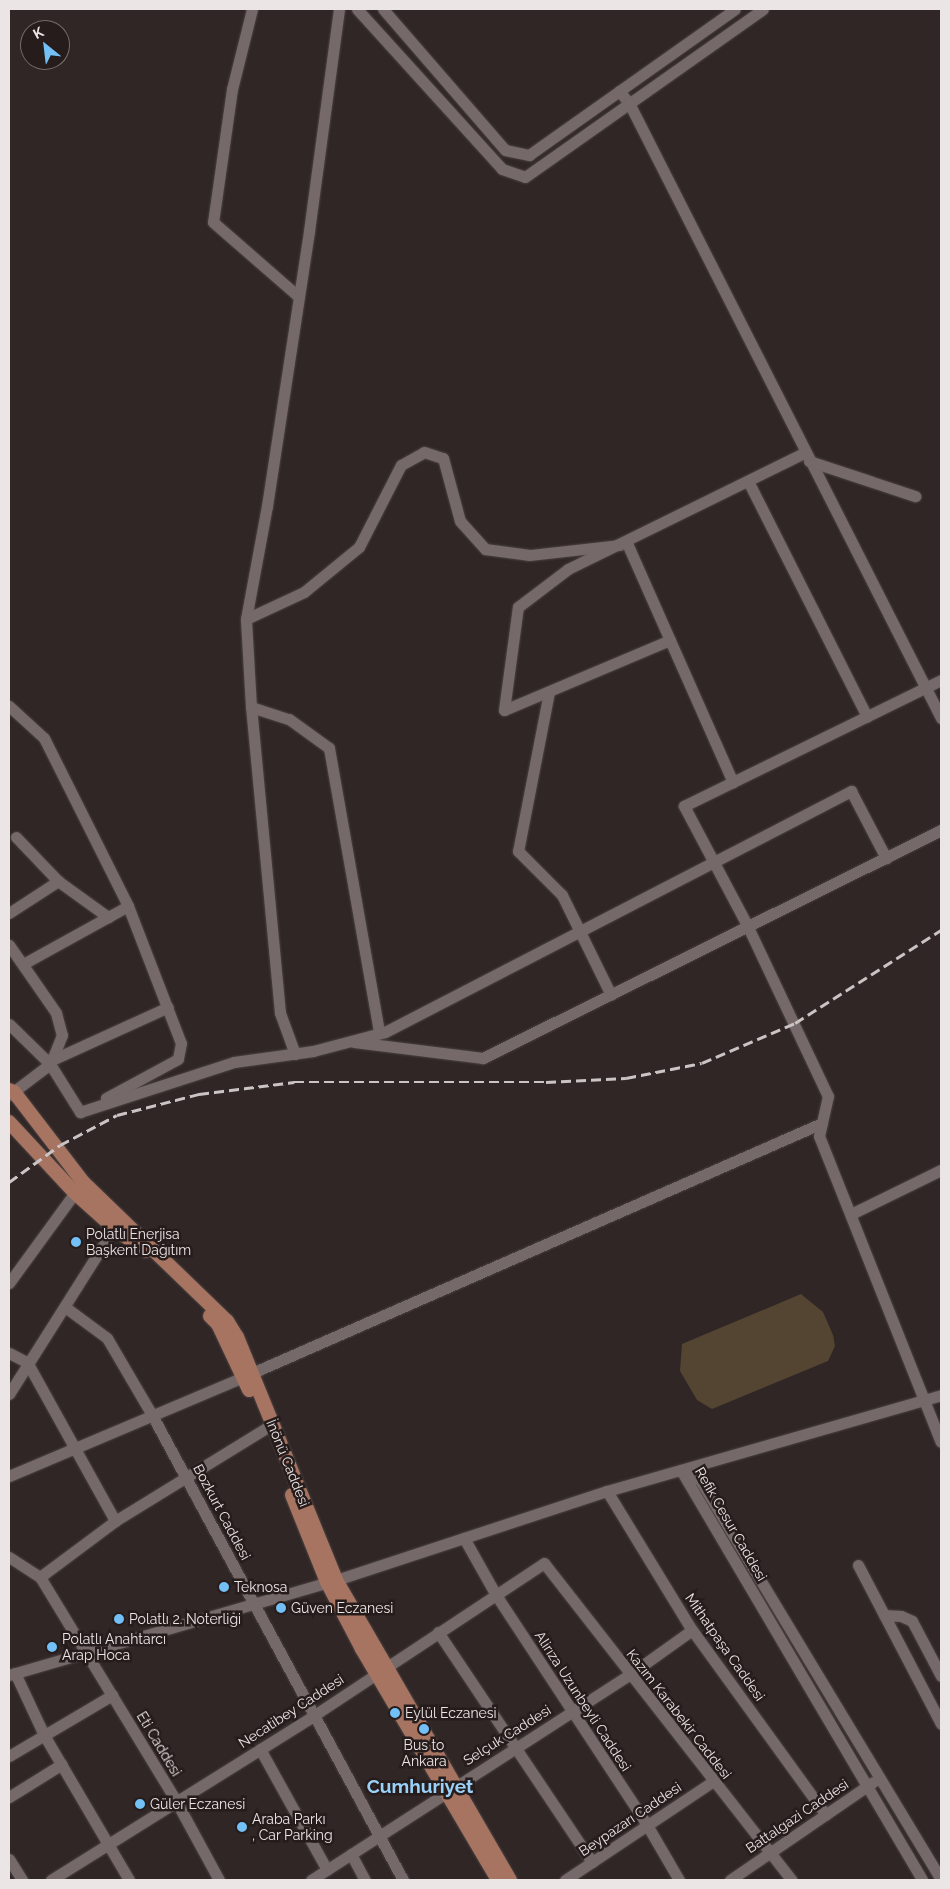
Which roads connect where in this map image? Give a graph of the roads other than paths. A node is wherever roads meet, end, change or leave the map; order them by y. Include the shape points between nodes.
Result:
1 (252, 9) edge
2 (339, 9) edge
3 (357, 9) edge
4 (383, 9) edge
5 (735, 9) edge
6 (763, 9) edge
7 (619, 90) junction
8 (629, 104) junction
9 (299, 297) junction
10 (807, 457) junction
11 (748, 481) junction
12 (915, 496) dead end
13 (622, 543) junction
14 (246, 619) junction
15 (670, 640) junction
16 (941, 680) edge
17 (927, 688) junction
18 (549, 692) junction
19 (9, 706) edge
20 (250, 707) junction
21 (867, 717) junction
22 (941, 718) edge
23 (734, 782) junction
24 (941, 830) edge
25 (16, 837) dead end
26 (886, 858) junction
27 (715, 863) junction
28 (58, 882) junction
29 (128, 906) junction
30 (9, 913) edge
31 (108, 917) junction
32 (748, 927) junction
33 (580, 930) junction
34 (9, 945) edge
35 (23, 964) junction
36 (611, 995) junction
37 (168, 1007) junction
38 (9, 1024) edge
39 (379, 1031) junction
40 (350, 1041) junction
41 (296, 1054) junction
42 (52, 1062) junction
43 (11, 1092) edge
44 (80, 1112) junction
45 (9, 1122) edge
46 (822, 1123) junction
47 (941, 1170) edge
48 (79, 1187) junction
49 (851, 1214) junction
50 (114, 1228) junction
51 (9, 1283) edge
52 (65, 1307) junction
53 (9, 1353) edge
54 (27, 1362) junction
55 (247, 1375) junction
56 (9, 1394) edge
57 (941, 1395) edge
58 (926, 1400) junction
59 (152, 1416) junction
60 (266, 1428) junction
61 (941, 1442) edge
62 (76, 1449) junction
63 (681, 1470) junction
64 (9, 1476) edge
65 (186, 1477) junction
66 (606, 1491) junction
67 (115, 1521) junction
68 (464, 1538) junction
69 (9, 1557) edge
70 (544, 1564) joint
71 (858, 1565) dead end
72 (40, 1577) junction
73 (331, 1581) junction
74 (496, 1595) junction
75 (252, 1603) junction
76 (884, 1616) junction
77 (692, 1630) junction
78 (438, 1632) junction
79 (87, 1651) junction
80 (380, 1671) junction
81 (12, 1674) edge
82 (629, 1675) junction
83 (941, 1676) edge
84 (112, 1695) junction
85 (571, 1712) junction
86 (314, 1716) junction
87 (941, 1724) edge
88 (44, 1735) junction
89 (517, 1747) junction
90 (260, 1749) junction
91 (9, 1755) edge
92 (62, 1764) junction
93 (881, 1778) junction
94 (712, 1782) junction
95 (867, 1786) junction
96 (450, 1789) junction
97 (9, 1797) edge
98 (176, 1801) junction
99 (826, 1815) junction
100 (647, 1825) junction
101 (379, 1837) junction
102 (110, 1845) junction
103 (771, 1852) junction
104 (351, 1854) junction
105 (9, 1859) edge
106 (592, 1862) junction
107 (327, 1870) junction
108 (22, 1880) edge
109 (51, 1880) edge
110 (129, 1880) edge
111 (219, 1880) edge
112 (311, 1880) edge
113 (365, 1880) edge
114 (403, 1880) edge
115 (498, 1880) edge
116 (510, 1880) edge
117 (565, 1880) edge
118 (679, 1880) edge
119 (730, 1880) edge
120 (792, 1880) edge
121 (922, 1880) edge
122 (941, 1880) edge

1 - 9 street via 232,89 213,222
2 - 9 street
3 - 8 street via 502,169 525,177
4 - 7 street via 505,150 529,154
5 - 7 street
6 - 8 street
7 - 8 street
8 - 10 street
9 - 14 street
10 - 11 street
10 - 12 street
10 - 17 street
11 - 13 street
11 - 21 street
13 - 14 street via 530,555 485,549 460,521 443,458 424,452 401,465 359,547 304,592
13 - 15 street
13 - 18 street via 568,568 518,607 504,710
14 - 20 street
15 - 18 street
15 - 23 street
16 - 17 street
17 - 21 street
17 - 22 street
18 - 33 street via 518,851 562,895
19 - 29 street via 44,738
20 - 39 street via 289,719 329,748
20 - 41 street via 280,1013
21 - 23 street
23 - 27 street via 684,806
24 - 26 street
25 - 28 street
26 - 27 street via 851,790
26 - 32 street
27 - 32 street
27 - 33 street
28 - 30 street
28 - 31 street
29 - 31 street
29 - 37 street
31 - 35 street
32 - 36 street
32 - 46 street via 828,1096
33 - 36 street
33 - 39 street via 385,1032
34 - 35 street
35 - 42 street via 56,1013 62,1035
36 - 40 street via 483,1058
37 - 42 street
37 - 44 street via 181,1043 178,1059
38 - 42 street
39 - 40 street
40 - 41 street
41 - 44 street via 234,1062
42 - 43 street
42 - 44 street
43 - 48 main road, İnönü Caddesi
45 - 48 main road, İnönü Caddesi
46 - 49 street via 819,1136
46 - 55 street
47 - 49 street
48 - 50 main road, İnönü Caddesi
48 - 51 street
48 - 55 main road, İnönü Caddesi via 227,1322
49 - 58 street
50 - 52 street
50 - 55 main road, İnönü Caddesi via 155,1258 218,1324
52 - 54 street
52 - 59 street, Bozkurt Caddesi via 107,1338
53 - 54 street
54 - 56 street
54 - 62 street
55 - 59 street
55 - 60 main road, İnönü Caddesi
55 - 73 main road, İnönü Caddesi
57 - 58 street
58 - 61 street
58 - 63 street
59 - 62 street
59 - 65 street, Bozkurt Caddesi
60 - 65 street
60 - 73 main road, İnönü Caddesi
62 - 64 street
62 - 67 street
63 - 66 street
63 - 93 street, Refik Cesur Caddesi via 700,1480
63 - 95 street, Refik Cesur Caddesi
65 - 67 street
65 - 75 street, Bozkurt Caddesi
66 - 68 street
66 - 77 street, Mithatpaşa Caddesi
67 - 72 street
68 - 73 street
68 - 74 street, Alirıza Uzunbeyli Caddesi
69 - 72 street
70 - 74 street, Necatibey Caddesi
70 - 82 street, Kazım Karabekir Caddesi
71 - 76 street
72 - 79 street, Eti Caddesi
73 - 75 street
73 - 80 main road, İnönü Caddesi
74 - 78 street, Necatibey Caddesi
74 - 85 street, Alirıza Uzunbeyli Caddesi
75 - 79 street
75 - 86 street, Bozkurt Caddesi
76 - 83 street via 900,1616 912,1622
76 - 87 street
77 - 82 street, Selçuk Caddesi
77 - 99 street, Mithatpaşa Caddesi
78 - 80 street, Necatibey Caddesi
78 - 89 street
79 - 81 street
79 - 84 street, Eti Caddesi
80 - 86 street, Necatibey Caddesi
80 - 96 main road, İnönü Caddesi
81 - 88 street
82 - 85 street, Selçuk Caddesi
82 - 94 street, Kazım Karabekir Caddesi
84 - 88 street
84 - 98 street, Eti Caddesi
85 - 89 street, Selçuk Caddesi
85 - 100 street, Alirıza Uzunbeyli Caddesi
86 - 90 street, Necatibey Caddesi
86 - 101 street, Bozkurt Caddesi
88 - 91 street
88 - 92 street
89 - 96 street, Selçuk Caddesi
89 - 106 street
90 - 98 street, Necatibey Caddesi
90 - 107 street
92 - 97 street
92 - 102 street
93 - 95 street, Battalgazi Caddesi
93 - 122 street, Refik Cesur Caddesi
94 - 100 street, Beypazarı Caddesi
94 - 103 street, Kazım Karabekir Caddesi
95 - 99 street, Battalgazi Caddesi
95 - 121 street, Refik Cesur Caddesi
96 - 101 street, Selçuk Caddesi
96 - 115 main road, İnönü Caddesi
96 - 116 main road, İnönü Caddesi
98 - 102 street, Necatibey Caddesi
98 - 111 street, Eti Caddesi
99 - 103 street, Battalgazi Caddesi
100 - 106 street, Beypazarı Caddesi
100 - 118 street, Alirıza Uzunbeyli Caddesi
101 - 104 street, Selçuk Caddesi
101 - 114 street, Bozkurt Caddesi
102 - 109 street, Necatibey Caddesi
102 - 110 street
103 - 119 street, Battalgazi Caddesi
103 - 120 street, Kazım Karabekir Caddesi
104 - 107 street, Selçuk Caddesi
104 - 113 street
105 - 108 street
106 - 117 street, Beypazarı Caddesi
107 - 112 street, Selçuk Caddesi

